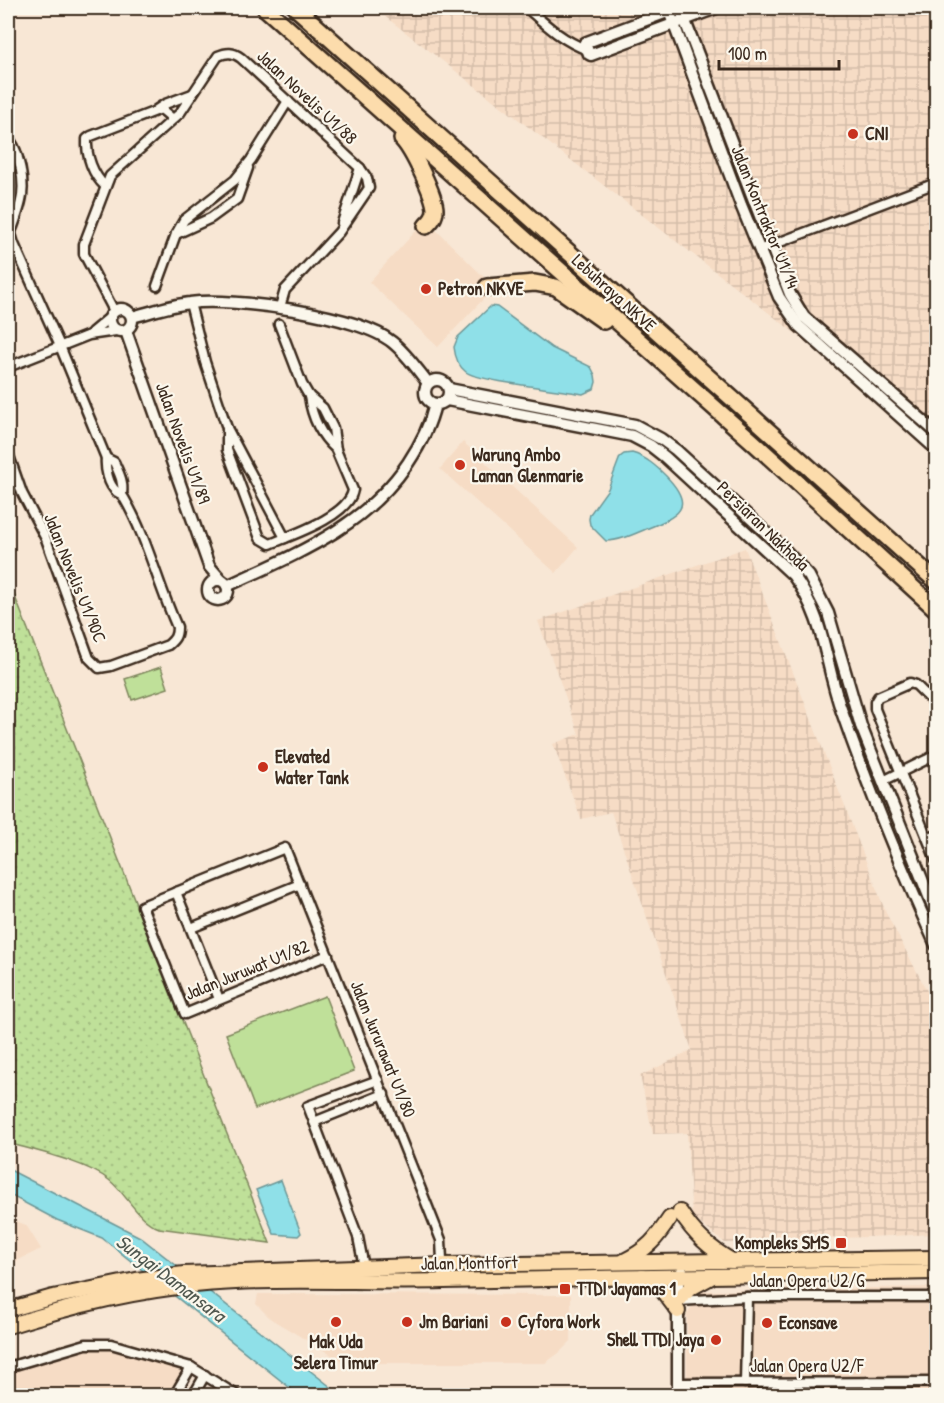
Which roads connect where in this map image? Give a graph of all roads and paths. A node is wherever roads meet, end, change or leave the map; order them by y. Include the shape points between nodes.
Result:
1 (265, 8) edge
2 (296, 8) edge
3 (527, 8) edge
4 (716, 8) edge
5 (676, 9) edge
6 (685, 20) junction
7 (673, 24) junction
8 (588, 50) junction
9 (353, 86) junction
10 (192, 94) junction
11 (288, 101) junction
12 (153, 111) junction
13 (174, 119) junction
14 (8, 138) edge
15 (251, 159) junction
16 (360, 168) junction
17 (936, 183) edge
18 (105, 186) junction
19 (8, 223) edge
20 (426, 226) dead end
21 (339, 232) junction
22 (11, 233) junction
23 (176, 234) junction
24 (771, 246) junction
25 (759, 250) junction
26 (157, 286) dead end
27 (487, 287) dead end
28 (190, 303) junction
29 (280, 307) junction
30 (112, 314) junction
31 (132, 317) junction
32 (279, 324) dead end
33 (121, 331) junction
34 (89, 335) junction
35 (60, 346) junction
36 (8, 367) edge
37 (428, 383) junction
38 (448, 394) junction
39 (435, 404) junction
40 (227, 428) junction
41 (936, 432) edge
42 (753, 442) junction
43 (936, 449) edge
44 (8, 453) edge
45 (246, 465) junction
46 (234, 469) junction
47 (285, 538) junction
48 (210, 566) junction
49 (936, 581) edge
50 (224, 583) junction
51 (210, 584) junction
52 (936, 609) edge
53 (936, 705) edge
54 (936, 755) edge
55 (900, 772) junction
56 (883, 781) junction
57 (932, 837) edge
58 (936, 860) edge
59 (300, 884) junction
60 (176, 892) junction
61 (936, 914) edge
62 (932, 921) edge
63 (191, 928) junction
64 (936, 945) edge
65 (328, 955) junction
66 (219, 999) junction
67 (378, 1080) junction
68 (384, 1094) junction
69 (314, 1122) junction
70 (936, 1258) edge
71 (733, 1261) junction
72 (619, 1263) junction
73 (443, 1265) junction
74 (364, 1267) junction
75 (678, 1272) junction
76 (936, 1272) edge
77 (715, 1275) junction
78 (642, 1277) junction
79 (443, 1281) junction
80 (747, 1297) junction
81 (936, 1297) edge
82 (678, 1306) junction
83 (8, 1310) edge
84 (8, 1326) edge
85 (8, 1367) edge
86 (191, 1367) junction
87 (205, 1375) junction
88 (868, 1382) junction
89 (936, 1382) edge
90 (678, 1383) junction
91 (698, 1383) junction
92 (745, 1383) junction
93 (781, 1383) junction
94 (174, 1395) edge
95 (193, 1395) edge
96 (238, 1395) edge
97 (678, 1395) edge
98 (698, 1395) edge
99 (782, 1395) edge
100 (868, 1395) edge
101 (935, 1395) edge

1 - 9 highway, Lebuhraya NKVE
2 - 49 highway, Lebuhraya NKVE
3 - 8 street via 549,29
4 - 6 street
5 - 6 street, Jalan Kontraktor U1/14
5 - 7 street, Jalan Kontraktor U1/14
5 - 8 street via 587,42
6 - 7 street
6 - 24 street, Jalan Kontraktor U1/14
7 - 8 street via 591,56
7 - 25 street, Jalan Kontraktor U1/14
9 - 20 highway via 412,151 435,208 434,218
9 - 42 highway, Lebuhraya NKVE
10 - 11 street, Jalan Novelis U1/88 via 218,56 235,53
10 - 12 street
10 - 13 street, Jalan Novelis U1/88
11 - 15 street
11 - 16 street, Jalan Novelis U1/88
12 - 13 street via 161,109
12 - 18 street via 87,139 96,177
13 - 18 street, Jalan Novelis U1/88 via 110,176
14 - 22 street via 24,177
15 - 23 street via 236,180 184,220
15 - 23 street via 237,199 211,218
16 - 21 street, Jalan Novelis U1/88
16 - 21 street, Jalan Novelis U1/88 via 369,188
17 - 24 street
18 - 30 street, Jalan Novelis U1/88 via 84,254
19 - 22 street
21 - 29 street, Jalan Novelis U1/88 via 285,291
22 - 35 street
23 - 26 street
24 - 25 street
24 - 41 street, Jalan Kontraktor U1/14 via 790,294 804,316
25 - 43 street, Jalan Kontraktor U1/14 via 779,297 799,326
27 - 42 highway via 535,283 556,287
28 - 29 street
28 - 31 street
28 - 40 street
29 - 37 street via 342,321 390,340
30 - 31 street via 125,309
30 - 33 street via 110,322
30 - 34 street
31 - 33 street via 132,322
32 - 47 street via 309,396 311,412 325,439 336,450 353,490 349,501 323,520
33 - 34 street
33 - 48 street, Jalan Novelis U1/89
34 - 35 street
35 - 36 street
35 - 44 street, Jalan Novelis U1/90C via 106,458 105,468 136,522 177,627 175,639 111,666 99,668 93,664 46,539 22,493
37 - 38 street via 445,383
37 - 39 street via 426,398
38 - 39 street via 441,404
38 - 56 street, Persiaran Nakhoda via 636,425 684,458 809,576 828,613 861,726
38 - 62 street, Persiaran Nakhoda via 632,436 665,457 794,575 818,619 841,709
39 - 50 street via 420,446 374,504 305,550
40 - 45 street
40 - 46 street via 227,450
42 - 52 highway, Lebuhraya NKVE
45 - 46 street
45 - 47 street
46 - 47 street via 260,538 270,544
48 - 50 street, Jalan Novelis U1/89
48 - 51 street, Jalan Novelis U1/89
50 - 51 street via 215,580
50 - 51 street via 227,595 222,599 208,593
53 - 55 street via 913,683 875,702 874,709
54 - 55 street
55 - 56 street
55 - 57 street
56 - 61 street, Persiaran Nakhoda
57 - 58 street
59 - 60 street, Jalan Jururawat U1/80 via 285,848
59 - 63 street
59 - 65 street, Jalan Jururawat U1/80
60 - 63 street
60 - 66 street, Jalan Juruwat U1/82 via 142,906 185,1014
62 - 64 street, Persiaran Nakhoda
63 - 66 street
65 - 66 street, Jalan Juruwat U1/82
65 - 67 street, Jalan Jururawat U1/80
67 - 68 street, Jalan Jururawat U1/80
67 - 69 street via 308,1106
68 - 69 street
68 - 73 street, Jalan Jururawat U1/80 via 441,1240
69 - 74 street via 358,1237
70 - 71 main road, Jalan Montfort
71 - 72 main road via 704,1242 675,1215 655,1241
71 - 75 main road, Jalan Montfort
72 - 73 main road, Jalan Montfort
72 - 75 main road, Jalan Montfort
73 - 74 main road, Jalan Montfort
73 - 79 street, Jalan Jururawat U1/80
74 - 83 main road, Jalan Montfort via 184,1274 53,1297
75 - 77 main road, Jalan Montfort
75 - 78 main road, Jalan Montfort
75 - 82 street
76 - 77 main road, Jalan Montfort
77 - 82 main road via 689,1289
78 - 79 main road, Jalan Montfort
78 - 82 main road
79 - 84 main road, Jalan Montfort via 195,1285 121,1297
80 - 81 street, Jalan Opera U2/G
80 - 82 street, Jalan Opera U2/G
80 - 92 street
82 - 90 street
85 - 86 street via 101,1343
86 - 87 street
86 - 94 street
87 - 95 street
87 - 96 street
88 - 89 street, Jalan Opera U2/F
88 - 93 street, Jalan Opera U2/F
88 - 100 street
89 - 101 street
90 - 91 street, Jalan Opera U2/F
90 - 97 street
91 - 92 street, Jalan Opera U2/F
91 - 98 street
92 - 93 street, Jalan Opera U2/F
93 - 99 street

